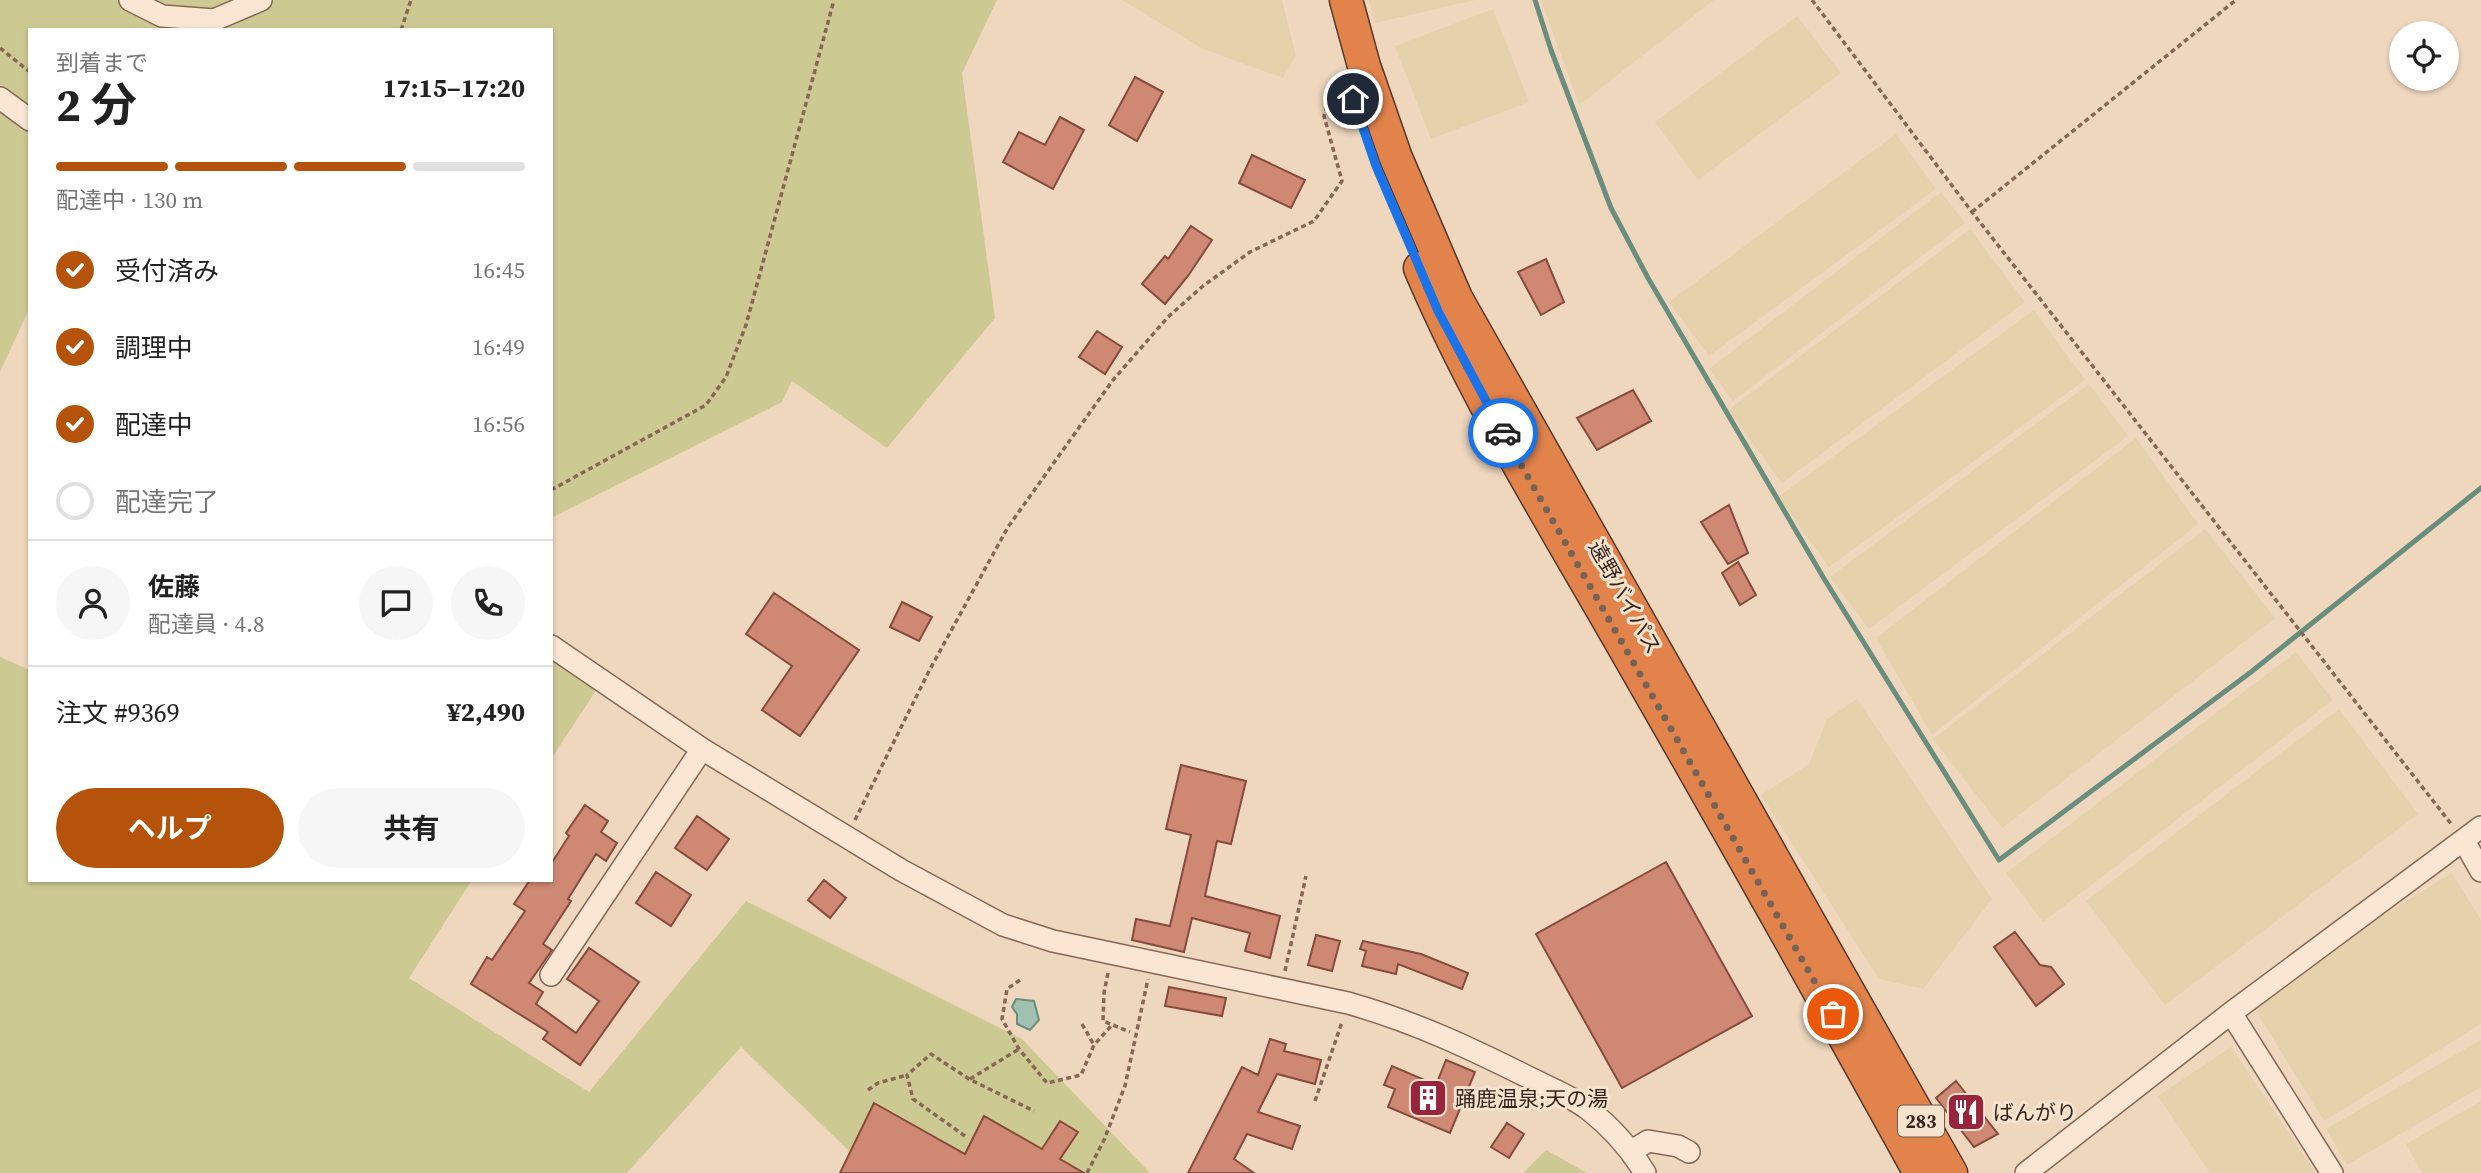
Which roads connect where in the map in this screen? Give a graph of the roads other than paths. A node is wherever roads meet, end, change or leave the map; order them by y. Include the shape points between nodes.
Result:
1 (130, 0) edge
2 (261, 0) edge
3 (1324, 0) edge
4 (1346, 0) edge
5 (0, 98) edge
6 (28, 119) edge
7 (1611, 598) junction
8 (553, 647) edge
9 (702, 749) junction
10 (2481, 827) edge
11 (2464, 841) junction
12 (2481, 871) edge
13 (551, 975) dead end
14 (2231, 1013) junction
15 (1632, 1151) junction
16 (1689, 1152) dead end
17 (1645, 1173) edge
18 (1920, 1173) edge
19 (1951, 1173) edge
20 (2026, 1173) edge
21 (2332, 1173) edge

1 - 2 street via 162,16 214,20
3 - 7 highway, 遠野バイパス / 283 via 1376,166 1438,311 1528,480
4 - 7 highway, 遠野バイパス / 283 via 1396,158 1456,298
5 - 6 street
7 - 18 highway, 遠野バイパス / 283
7 - 19 highway, 遠野バイパス / 283
8 - 9 street
9 - 13 street
9 - 15 street via 1003,925 1053,941 1394,1016 1559,1091 1587,1108
10 - 11 street
11 - 12 street
11 - 14 street
14 - 20 street
14 - 21 street
15 - 16 street via 1648,1141
15 - 17 street

